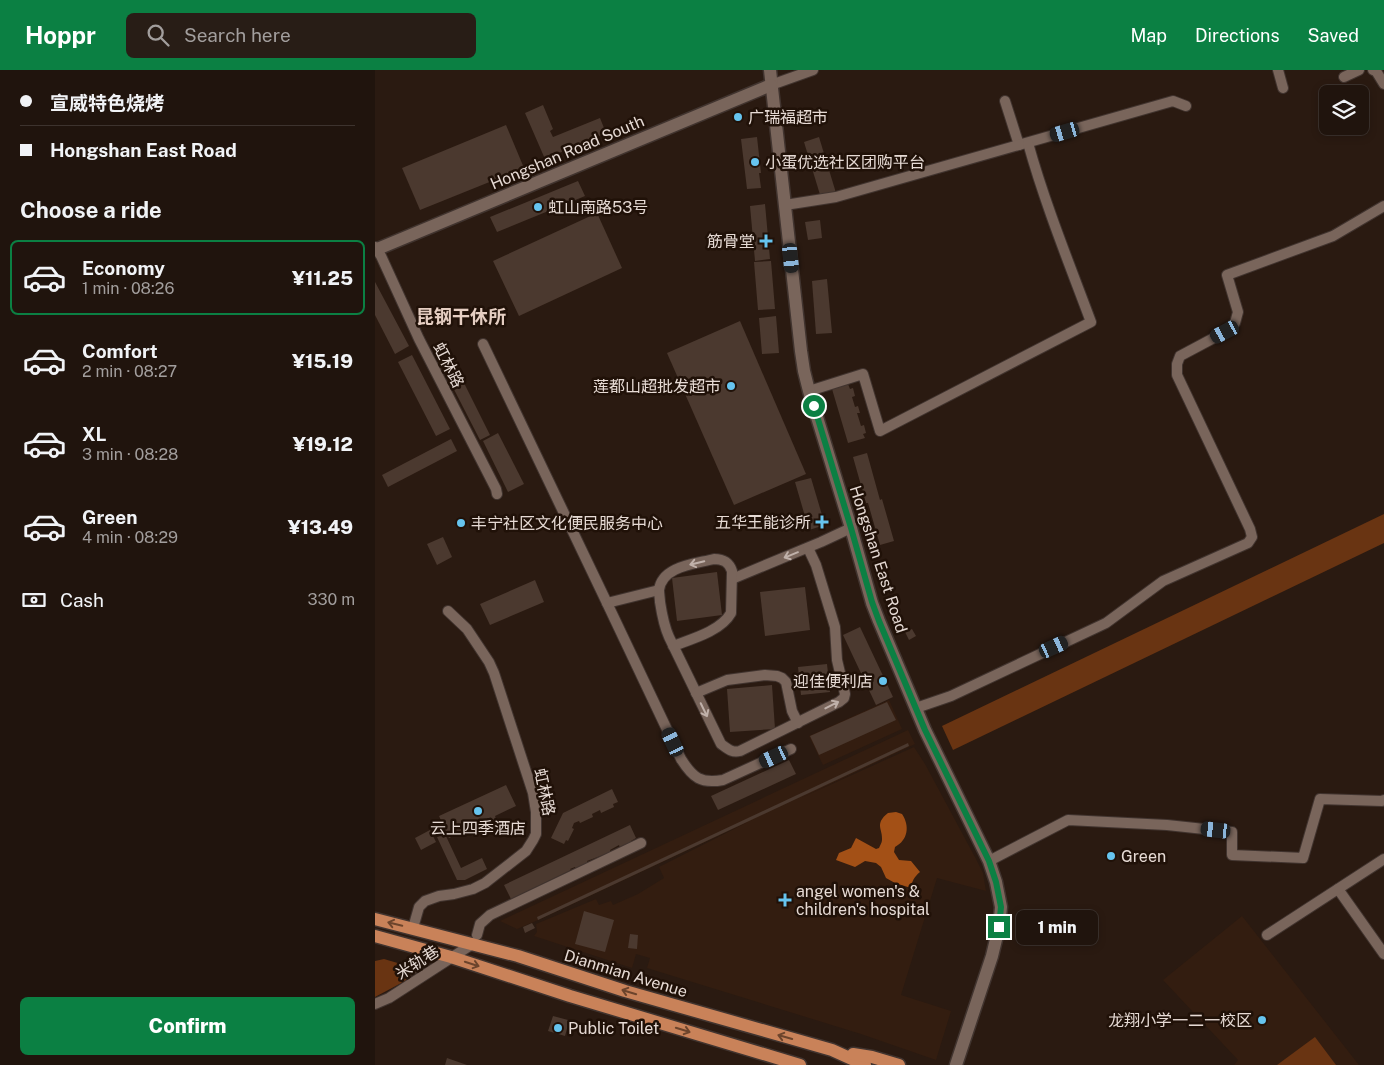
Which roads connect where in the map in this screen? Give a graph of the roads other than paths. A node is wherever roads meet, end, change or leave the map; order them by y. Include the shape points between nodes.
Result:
1 (769, 70) edge
2 (813, 70) edge
3 (1278, 70) edge
4 (1359, 70) edge
5 (1375, 70) edge
6 (1344, 77) dead end
7 (1384, 84) edge
8 (771, 85) junction
9 (1283, 88) dead end
10 (1005, 101) dead end
11 (1186, 106) dead end
12 (1024, 144) junction
13 (785, 205) junction
14 (1384, 206) edge
15 (376, 249) edge
16 (483, 344) dead end
17 (809, 391) junction
18 (497, 494) dead end
19 (851, 528) junction
20 (807, 548) junction
21 (732, 579) junction
22 (659, 590) junction
23 (607, 602) junction
24 (448, 611) dead end
25 (673, 646) junction
26 (696, 693) junction
27 (916, 708) junction
28 (798, 723) junction
29 (791, 749) dead end
30 (1384, 800) edge
31 (641, 843) dead end
32 (1384, 859) edge
33 (989, 861) junction
34 (1338, 889) junction
35 (375, 919) edge
36 (417, 929) junction
37 (375, 936) edge
38 (1267, 936) dead end
39 (475, 939) junction
40 (1384, 954) edge
41 (451, 957) junction
42 (543, 964) junction
43 (536, 985) junction
44 (375, 1004) edge
45 (832, 1050) junction
46 (801, 1065) edge
47 (865, 1065) edge
48 (899, 1065) edge
49 (956, 1065) edge

1 - 8 street, Hongshan East Road
2 - 8 street
3 - 9 street
4 - 6 street
5 - 7 street
8 - 13 street, Hongshan East Road
8 - 15 street, Hongshan Road South
10 - 12 street
11 - 12 street via 1173,101
12 - 13 street via 836,197
12 - 17 street via 1091,322 880,431 863,374
13 - 17 street, Hongshan East Road via 801,351
14 - 27 street via 1333,236 1227,275 1238,312 1235,323 1225,332 1180,356 1177,375 1250,529 1248,543 1163,580 1106,623 951,696
15 - 18 street, 虹林路
16 - 23 street
17 - 19 street, Hongshan East Road
19 - 20 street
19 - 27 street, Hongshan East Road via 872,602
20 -> 21 street
28 -> 20 street via 839,702 845,694 837,660 835,627 816,565
21 -> 22 street via 733,571 726,561 714,559 674,570 664,577
21 - 25 street via 728,618 716,628
22 - 23 street
22 - 25 street via 662,615
23 - 29 street via 689,772 711,782 723,780
24 - 36 street, 虹林路 via 467,629 494,672 533,793 536,834 526,851 485,883 462,893 425,901 419,907
25 - 26 street
26 - 28 street via 727,680 777,676 786,682
26 -> 28 street via 721,744 730,751 740,751
27 - 33 street, Hongshan East Road
30 - 33 street via 1320,799 1303,858 1232,855 1232,832 1167,824 1068,820
31 - 39 street via 490,915 480,924
32 - 34 street
33 - 49 street, Hongshan East Road via 1001,907 999,927
34 - 38 street
34 - 40 street
36 -> 35 main road, Dianmian Avenue
36 - 39 main road, Dianmian Avenue
37 - 41 main road
39 - 41 street, 米轨巷
39 - 42 main road, Dianmian Avenue
41 -> 43 main road
41 - 44 street, 米轨巷
42 - 43 main road via 537,965 531,974
45 -> 42 main road, Dianmian Avenue
43 -> 46 main road
45 - 47 main road, Dianmian Avenue
45 - 48 main road

